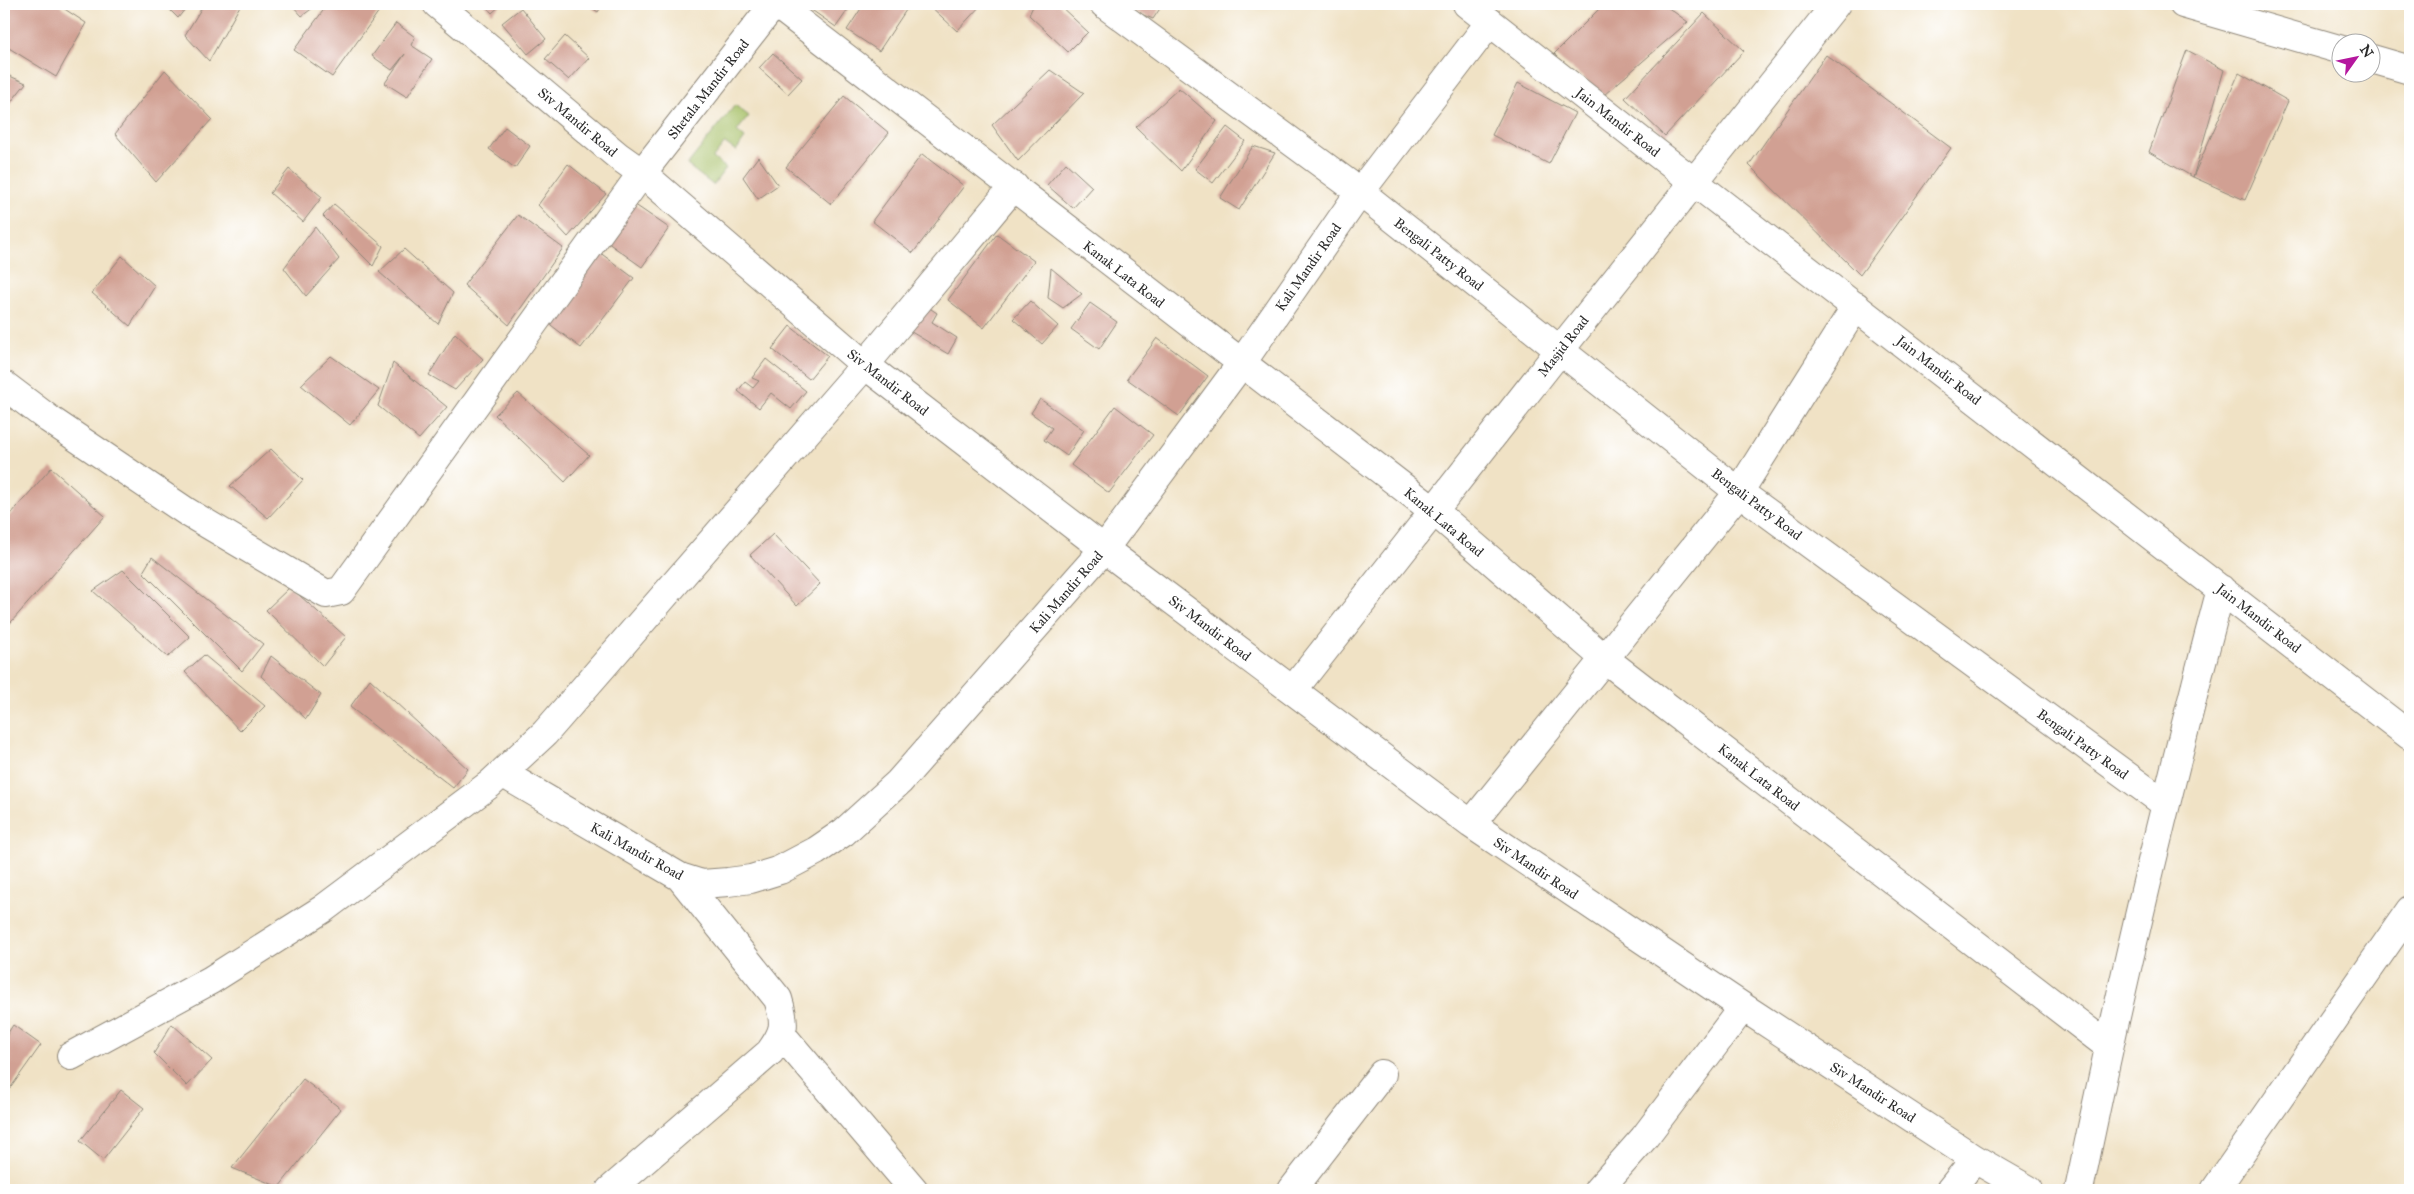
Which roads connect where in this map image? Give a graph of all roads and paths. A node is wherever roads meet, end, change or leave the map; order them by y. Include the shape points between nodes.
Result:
1 (437, 4) edge
2 (775, 4) edge
3 (1104, 4) edge
4 (1467, 4) edge
5 (1836, 4) edge
6 (2183, 4) edge
7 (1490, 22) junction
8 (2332, 47) edge
9 (2382, 62) edge
10 (2410, 70) edge
11 (642, 173) junction
12 (1695, 181) junction
13 (1014, 186) junction
14 (1360, 192) junction
15 (1856, 306) junction
16 (1560, 350) junction
17 (1241, 364) junction
18 (865, 365) junction
19 (4, 384) edge
20 (1739, 492) junction
21 (1434, 511) junction
22 (1104, 549) junction
23 (2221, 589) junction
24 (1605, 659) junction
25 (1293, 690) junction
26 (2410, 736) edge
27 (502, 773) junction
28 (2164, 803) junction
29 (1471, 824) junction
30 (680, 877) junction
31 (2410, 910) edge
32 (1743, 1006) junction
33 (782, 1035) junction
34 (2108, 1046) junction
35 (71, 1056) dead end
36 (1382, 1074) dead end
37 (1975, 1159) junction
38 (610, 1190) edge
39 (914, 1190) edge
40 (1292, 1190) edge
41 (1598, 1190) edge
42 (1950, 1190) edge
43 (2029, 1190) edge
44 (2079, 1190) edge
45 (2214, 1190) edge

1 - 11 street, Siv Mandir Road
2 - 11 street, Shetala Mandir Road
2 - 13 street, Kanak Lata Road
3 - 14 street, Bengali Patty Road
4 - 7 street, Jain Mandir Road
5 - 12 street, Masjid Road
6 - 8 street
7 - 12 street, Jain Mandir Road
7 - 14 street, Kali Mandir Road
9 - 10 street
11 - 18 street, Siv Mandir Road
11 - 19 street, Shetala Mandir Road via 341,591 326,594 187,512
12 - 15 street, Jain Mandir Road
12 - 16 street, Masjid Road
13 - 17 street, Kanak Lata Road
13 - 18 street
14 - 16 street, Bengali Patty Road
14 - 17 street, Kali Mandir Road
15 - 20 street
15 - 23 street, Jain Mandir Road
16 - 20 street, Bengali Patty Road
16 - 21 street, Masjid Road
17 - 21 street, Kanak Lata Road
17 - 22 street, Kali Mandir Road
18 - 22 street, Siv Mandir Road
18 - 27 street via 545,733
20 - 24 street
20 - 28 street, Bengali Patty Road
21 - 24 street, Kanak Lata Road
21 - 25 street, Masjid Road
22 - 25 street, Siv Mandir Road
22 - 30 street, Kali Mandir Road via 899,782 844,832 780,870 751,879 702,884
23 - 26 street, Jain Mandir Road
23 - 28 street
24 - 29 street
24 - 34 street, Kanak Lata Road
25 - 29 street, Siv Mandir Road
27 - 30 street, Kali Mandir Road
27 - 35 street via 323,908 210,980
28 - 34 street
29 - 32 street, Siv Mandir Road
30 - 33 street via 778,999 784,1019
31 - 45 street
32 - 37 street, Siv Mandir Road
32 - 41 street via 1644,1138
33 - 38 street via 770,1052
33 - 39 street
34 - 44 street
36 - 40 street
37 - 42 street
37 - 43 street, Siv Mandir Road

